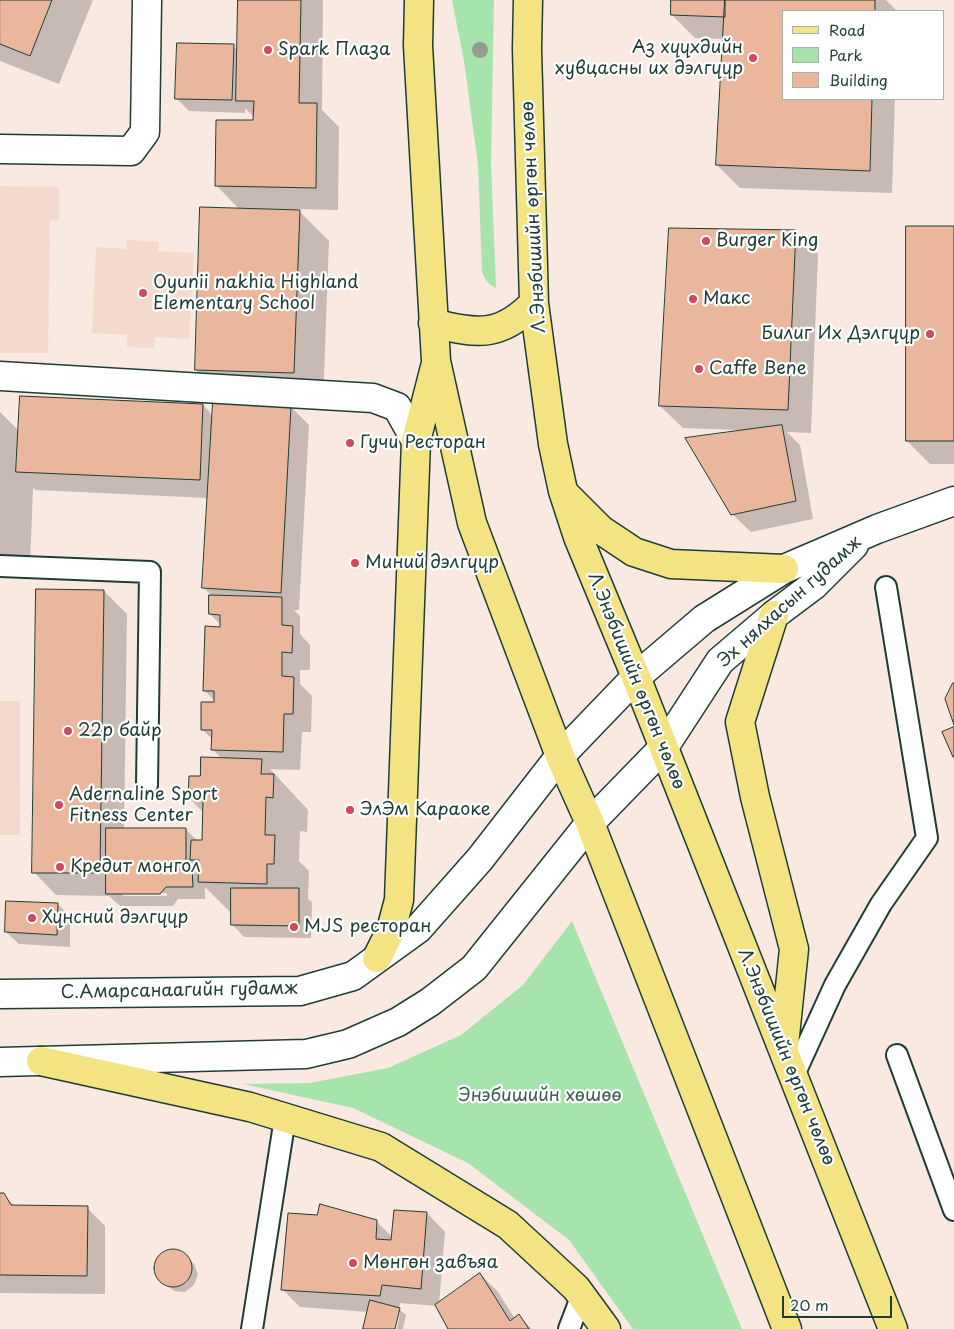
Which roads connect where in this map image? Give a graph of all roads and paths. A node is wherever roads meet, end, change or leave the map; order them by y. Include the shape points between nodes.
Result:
1 (147, 0) edge
2 (419, 0) edge
3 (528, 0) edge
4 (0, 149) edge
5 (534, 303) junction
6 (433, 322) junction
7 (436, 361) junction
8 (0, 376) edge
9 (416, 441) junction
10 (563, 491) junction
11 (954, 501) edge
12 (866, 534) junction
13 (0, 566) edge
14 (784, 569) junction
15 (886, 587) dead end
16 (774, 615) junction
17 (636, 677) junction
18 (664, 747) junction
19 (560, 756) junction
20 (147, 784) dead end
21 (590, 823) junction
22 (377, 958) junction
23 (0, 994) edge
24 (783, 1049) junction
25 (898, 1055) dead end
26 (0, 1062) edge
27 (41, 1062) junction
28 (794, 1076) junction
29 (285, 1118) junction
30 (954, 1210) edge
31 (582, 1295) junction
32 (252, 1329) edge
33 (569, 1329) edge
34 (606, 1329) edge
35 (787, 1329) edge
36 (893, 1329) edge

1 - 4 main road via 145,132 131,151
2 - 6 main road via 418,46
3 - 5 main road, Л.Энэбишийн өргөн чөлөө
5 - 6 main road via 516,320 493,330 476,332
5 - 10 main road, Л.Энэбишийн өргөн чөлөө via 553,444
6 - 7 main road
7 - 9 main road
7 - 19 main road via 472,523
8 - 9 main road via 373,398 397,407
9 - 22 main road via 399,900 391,930
10 - 14 main road via 601,530 634,552 671,564
10 - 17 main road, Л.Энэбишийн өргөн чөлөө via 578,537
11 - 12 main road
12 - 14 main road, Эх нялхасын гудамж
12 - 16 main road, Эх нялхасын гудамж via 814,585
13 - 20 lane via 150,572
14 - 17 main road, Эх нялхасын гудамж via 704,619
15 - 28 lane via 927,838 881,904 835,984
16 - 18 main road, Эх нялхасын гудамж via 720,661
16 - 24 main road via 740,722 755,797 794,949
17 - 18 main road, Л.Энэбишийн өргөн чөлөө
17 - 19 main road, Эх нялхасын гудамж
18 - 21 main road, Эх нялхасын гудамж
18 - 24 main road, Л.Энэбишийн өргөн чөлөө
19 - 21 main road
19 - 22 main road, С.Амарсанаагийн гудамж via 480,859 418,928
21 - 27 main road, Эх нялхасын гудамж via 474,968 398,1022 348,1044 306,1054
21 - 35 main road
22 - 23 main road, С.Амарсанаагийн гудамж via 353,976 300,991
24 - 28 main road, Л.Энэбишийн өргөн чөлөө
25 - 30 lane
26 - 27 main road
27 - 29 main road via 250,1107
28 - 36 main road, Л.Энэбишийн өргөн чөлөө
29 - 31 main road via 381,1147 508,1224
29 - 32 lane
31 - 33 lane
31 - 34 main road

